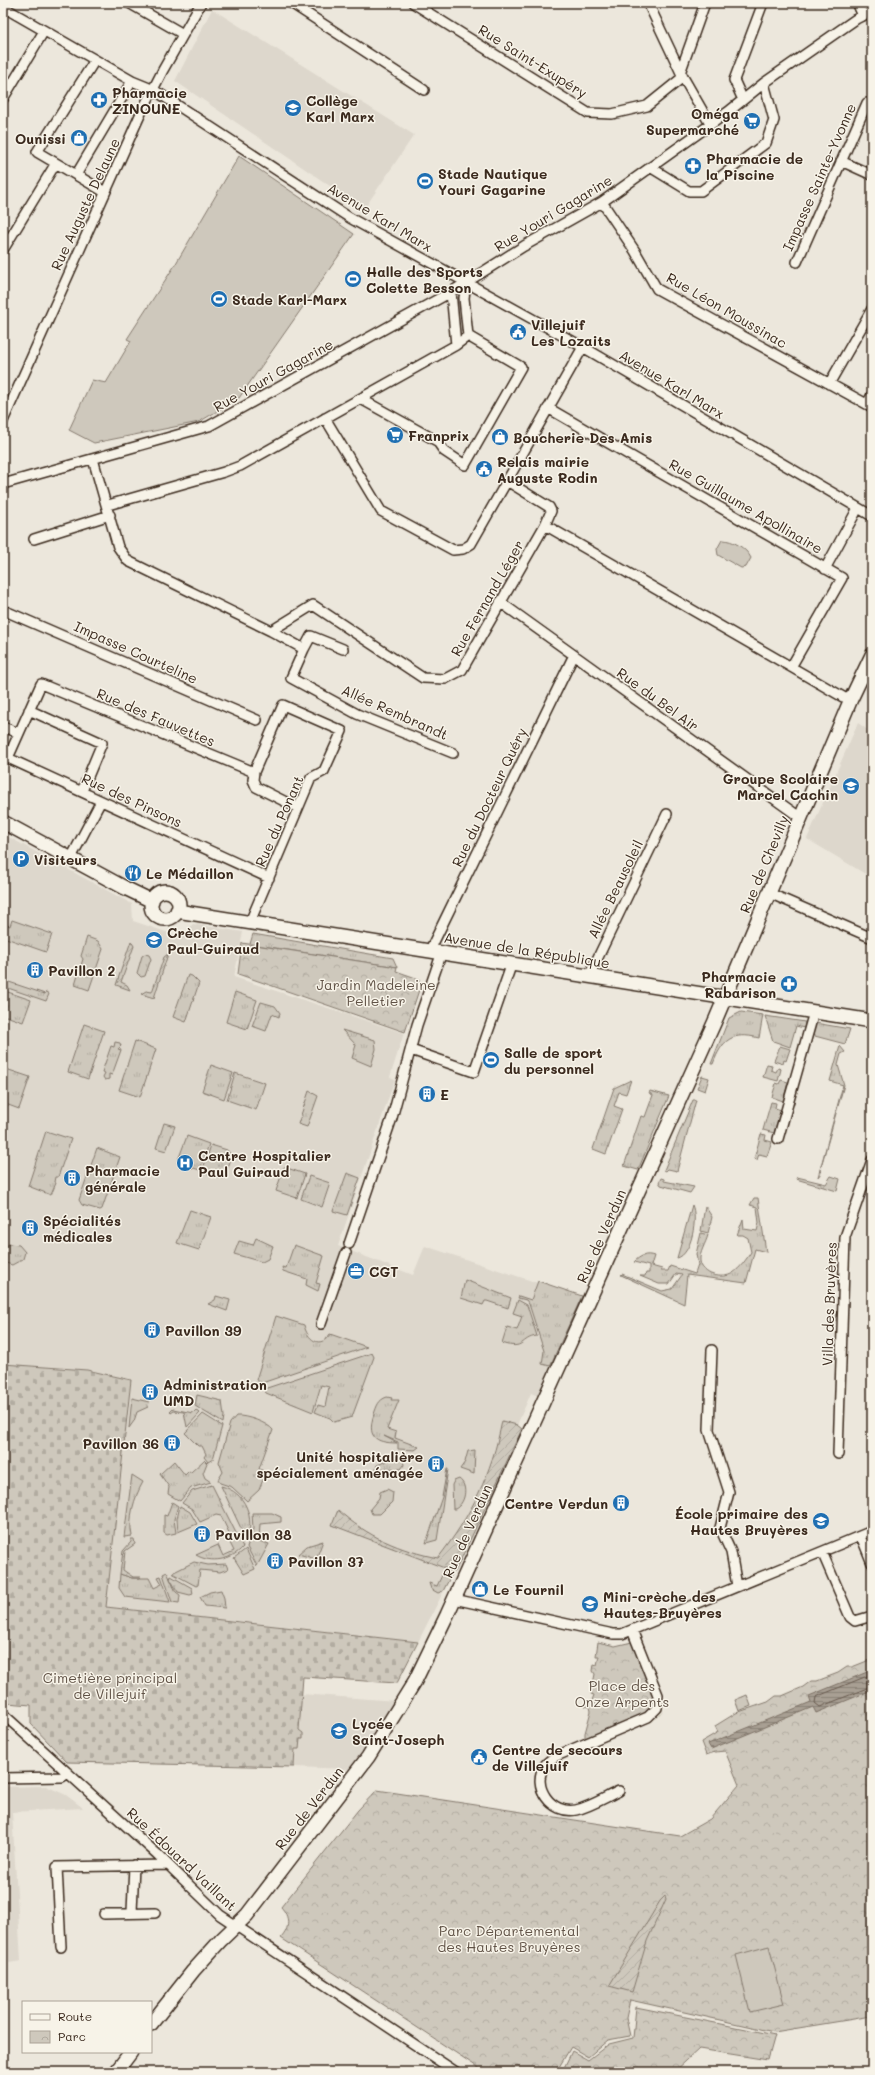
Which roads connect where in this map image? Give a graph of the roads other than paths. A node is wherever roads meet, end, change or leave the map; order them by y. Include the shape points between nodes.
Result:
1 (129, 3) edge
2 (201, 3) edge
3 (291, 3) edge
4 (413, 3) edge
5 (648, 3) edge
6 (705, 3) edge
7 (763, 3) edge
8 (860, 3) edge
9 (3, 7) edge
10 (872, 11) edge
11 (863, 16) junction
12 (44, 31) junction
13 (183, 34) junction
14 (95, 60) junction
15 (682, 74) junction
16 (132, 81) junction
17 (764, 83) junction
18 (154, 90) junction
19 (424, 90) dead end
20 (3, 99) edge
21 (743, 100) junction
22 (867, 103) dead end
23 (710, 124) junction
24 (841, 161) junction
25 (56, 163) junction
26 (650, 167) junction
27 (76, 175) junction
28 (872, 175) edge
29 (105, 192) junction
30 (602, 202) junction
31 (3, 250) edge
32 (797, 262) dead end
33 (466, 283) junction
34 (451, 292) junction
35 (872, 309) edge
36 (468, 336) junction
37 (456, 345) junction
38 (583, 347) junction
39 (829, 384) junction
40 (872, 394) edge
41 (361, 399) junction
42 (869, 406) edge
43 (548, 408) junction
44 (325, 418) junction
45 (3, 421) edge
46 (93, 459) junction
47 (507, 481) junction
48 (3, 484) edge
49 (108, 506) junction
50 (858, 508) junction
51 (110, 515) junction
52 (872, 516) edge
53 (545, 525) junction
54 (34, 539) dead end
55 (825, 569) junction
56 (500, 602) junction
57 (3, 610) edge
58 (271, 631) junction
59 (304, 649) junction
60 (343, 649) dead end
61 (574, 655) junction
62 (872, 655) edge
63 (791, 666) junction
64 (867, 677) edge
65 (851, 699) junction
66 (29, 710) junction
67 (257, 720) dead end
68 (3, 727) edge
69 (19, 734) junction
70 (453, 753) dead end
71 (254, 772) junction
72 (82, 792) junction
73 (101, 801) junction
74 (298, 808) junction
75 (667, 814) dead end
76 (801, 818) junction
77 (3, 822) edge
78 (71, 858) junction
79 (269, 878) junction
80 (769, 893) junction
81 (152, 901) junction
82 (177, 911) junction
83 (250, 922) junction
84 (872, 938) edge
85 (436, 951) junction
86 (512, 963) junction
87 (589, 976) junction
88 (725, 998) junction
89 (814, 1012) junction
90 (872, 1021) edge
91 (411, 1050) junction
92 (778, 1139) dead end
93 (872, 1160) edge
94 (349, 1244) dead end
95 (346, 1253) dead end
96 (322, 1324) dead end
97 (712, 1350) dead end
98 (838, 1454) dead end
99 (872, 1531) edge
100 (861, 1536) junction
101 (822, 1552) junction
102 (872, 1563) edge
103 (737, 1586) junction
104 (454, 1599) junction
105 (872, 1616) edge
106 (632, 1630) junction
107 (3, 1714) edge
108 (68, 1773) junction
109 (3, 1778) edge
110 (619, 1791) dead end
111 (134, 1865) junction
112 (167, 1865) junction
113 (132, 1912) junction
114 (155, 1913) dead end
115 (104, 1914) dead end
116 (236, 1926) junction
117 (62, 1947) dead end
118 (152, 2023) edge
119 (130, 2053) edge
120 (116, 2072) edge
121 (456, 2072) edge

1 - 13 street
2 - 13 street, Rue Auguste Delaune
3 - 19 street
4 - 15 street, Rue Saint-Exupéry via 588,113 612,114 647,106
5 - 15 street
6 - 15 street
7 - 21 street via 734,80
8 - 11 street
9 - 12 street, Avenue Karl Marx
10 - 11 street, Rue Youri Gagarine
11 - 17 street, Rue Youri Gagarine
12 - 14 street, Avenue Karl Marx
12 - 20 street
13 - 18 street, Rue Auguste Delaune
14 - 16 street, Avenue Karl Marx
14 - 25 street via 36,152
15 - 23 street
16 - 18 street, Avenue Karl Marx
16 - 27 street
17 - 21 street, Rue Youri Gagarine
17 - 26 street via 774,120 766,143 701,191 689,191
18 - 29 street, Rue Auguste Delaune
18 - 33 street, Avenue Karl Marx via 350,218
21 - 23 street, Rue Youri Gagarine
22 - 24 street, Impasse Sainte-Yvonne
23 - 26 street, Rue Youri Gagarine
24 - 28 street
24 - 32 street, Impasse Sainte-Yvonne
25 - 27 street
25 - 31 street
26 - 30 street, Rue Youri Gagarine
27 - 29 street
29 - 45 street, Rue Auguste Delaune
30 - 33 street, Rue Youri Gagarine via 524,246
30 - 39 street, Rue Léon Moussinac via 657,289
33 - 34 street, Rue Youri Gagarine
33 - 36 street via 464,298
33 - 38 street, Avenue Karl Marx
34 - 37 street
34 - 46 street, Rue Youri Gagarine via 209,426
35 - 39 street
36 - 37 street
36 - 41 street via 521,366 465,465 444,451 437,441
37 - 41 street
38 - 43 street
38 - 50 street, Avenue Karl Marx
39 - 42 street, Rue Léon Moussinac
40 - 42 street, Rue Léon Moussinac
41 - 44 street
43 - 47 street
43 - 55 street, Rue Guillaume Apollinaire
44 - 47 street via 381,511 454,550 463,549 471,544
44 - 49 street via 224,472
46 - 48 street, Rue Youri Gagarine
46 - 49 street
47 - 53 street, Rue Fernand Léger via 549,507 551,511
49 - 51 street
50 - 52 street, Avenue Karl Marx
50 - 55 street
51 - 54 street
51 - 58 street via 118,547 128,561
53 - 56 street, Rue Fernand Léger
53 - 63 street
55 - 63 street, Rue Guillaume Apollinaire via 842,578
56 - 58 street, Rue Fernand Léger via 462,670 445,679 422,678 313,605
56 - 61 street, Rue du Bel Air
57 - 67 street, Impasse Courteline
58 - 59 street
59 - 60 street, Allée Rembrandt via 311,636
59 - 70 street, Allée Rembrandt via 291,678 356,714
61 - 76 street, Rue du Bel Air
61 - 85 street, Rue du Docteur Quéry
62 - 64 street, Rue de Chevilly
63 - 65 street via 843,697
64 - 65 street, Rue de Chevilly
65 - 76 street, Rue de Chevilly
66 - 69 street, Rue des Fauvettes
66 - 71 street, Rue des Fauvettes via 41,684
66 - 72 street via 102,742
68 - 69 street
69 - 72 street, Rue des Pinsons via 8,758
71 - 74 street via 253,780 256,787
71 - 74 street, Rue du Ponant via 284,705 342,731 324,772 311,778
72 - 73 street, Rue des Pinsons
73 - 78 street
73 - 79 street, Rue des Pinsons
74 - 79 street, Rue du Ponant
75 - 87 street, Allée Beausoleil
76 - 80 street, Rue de Chevilly
77 - 78 street
78 - 81 street
79 - 83 street, Rue du Ponant
80 - 84 street
80 - 88 street, Rue de Chevilly
81 - 82 street, Avenue de la République via 153,913 160,918 168,918
81 - 82 street via 157,894 170,892 178,902
82 - 83 street, Avenue de la République
83 - 85 street, Avenue de la République
85 - 86 street, Avenue de la République
85 - 91 street, Rue du Docteur Quéry
86 - 87 street, Avenue de la République
86 - 91 street via 474,1072
87 - 88 street, Avenue de la République
88 - 89 street, Avenue de la République
88 - 104 street, Rue de Verdun
89 - 90 street, Avenue de la République
89 - 92 street
91 - 94 street, Rue du Docteur Quéry via 392,1118
93 - 98 street, Villa des Bruyères via 845,1237
95 - 96 street
97 - 103 street via 709,1430 729,1492 720,1528 731,1552
99 - 100 street
100 - 101 street
100 - 102 street
101 - 103 street
101 - 105 street via 850,1617 854,1621
103 - 106 street
104 - 106 street via 613,1634
104 - 116 street, Rue de Verdun via 414,1681 368,1757
106 - 110 street via 658,1695 657,1708 648,1717 554,1757 544,1766 540,1785 544,1796 556,1808 566,1810 576,1810
107 - 108 street, Rue Édouard Vaillant
108 - 109 street via 62,1777
108 - 112 street, Rue Édouard Vaillant
111 - 112 street
111 - 113 street
111 - 117 street via 57,1868
112 - 116 street, Rue Édouard Vaillant via 220,1915
113 - 114 street
113 - 115 street
116 - 118 street, Rue de Verdun via 181,1985
116 - 121 street, Rue Édouard Vaillant
119 - 120 street

